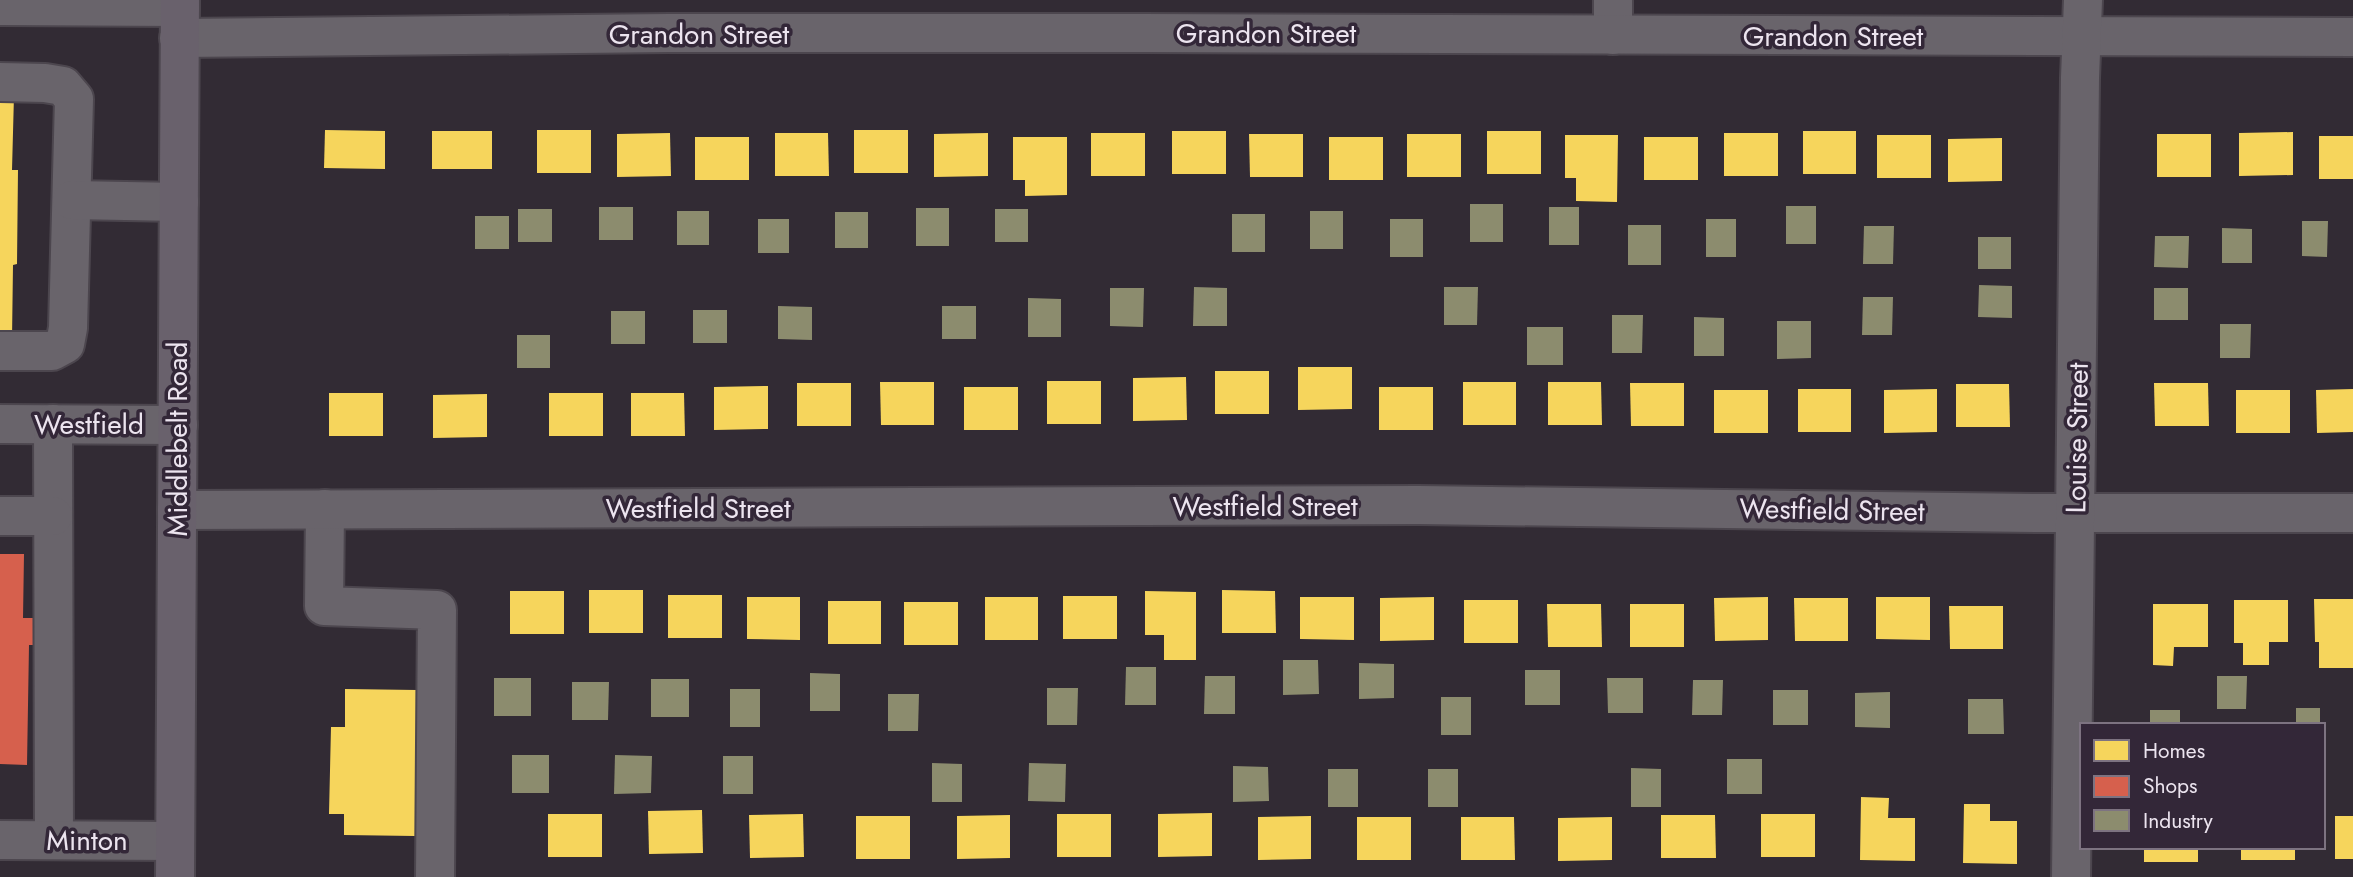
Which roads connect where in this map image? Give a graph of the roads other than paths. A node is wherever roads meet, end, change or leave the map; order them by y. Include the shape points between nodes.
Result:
1 (51, 3) edge
2 (0, 6) edge
3 (179, 15) edge
4 (1142, 16) edge
5 (669, 17) edge
6 (1613, 18) edge
7 (2083, 18) edge
8 (2353, 37) edge
9 (0, 82) edge
10 (72, 200) junction
11 (178, 202) junction
12 (0, 351) edge
13 (0, 424) edge
14 (53, 424) junction
15 (178, 425) junction
16 (325, 509) junction
17 (177, 510) junction
18 (2076, 513) junction
19 (2353, 513) edge
20 (0, 516) edge
21 (53, 516) junction
22 (0, 840) edge
23 (54, 840) junction
24 (175, 859) edge
25 (435, 877) edge
26 (2071, 877) edge

1 - 2 street, Grandon Street
1 - 3 street, Grandon Street
3 - 5 street, Grandon Street
3 - 11 main road, Middlebelt Road
4 - 5 street, Grandon Street
4 - 6 street, Grandon Street
6 - 7 street, Grandon Street
7 - 8 street, Grandon Street
7 - 18 street, Louise Street
9 - 10 street via 63,86 74,99
10 - 11 street
10 - 12 street via 65,344 52,351
11 - 15 main road, Middlebelt Road
13 - 14 street, Westfield
14 - 15 street, Westfield
14 - 21 street
15 - 17 main road, Middlebelt Road
16 - 17 street, Westfield Street
16 - 18 street, Westfield Street via 1419,505
16 - 25 street via 324,606 437,610
17 - 24 main road, Middlebelt Road
18 - 19 street, Westfield Street
18 - 26 street, Louise Street
20 - 21 street
21 - 23 street
22 - 23 street, Minton
23 - 24 street, Minton

